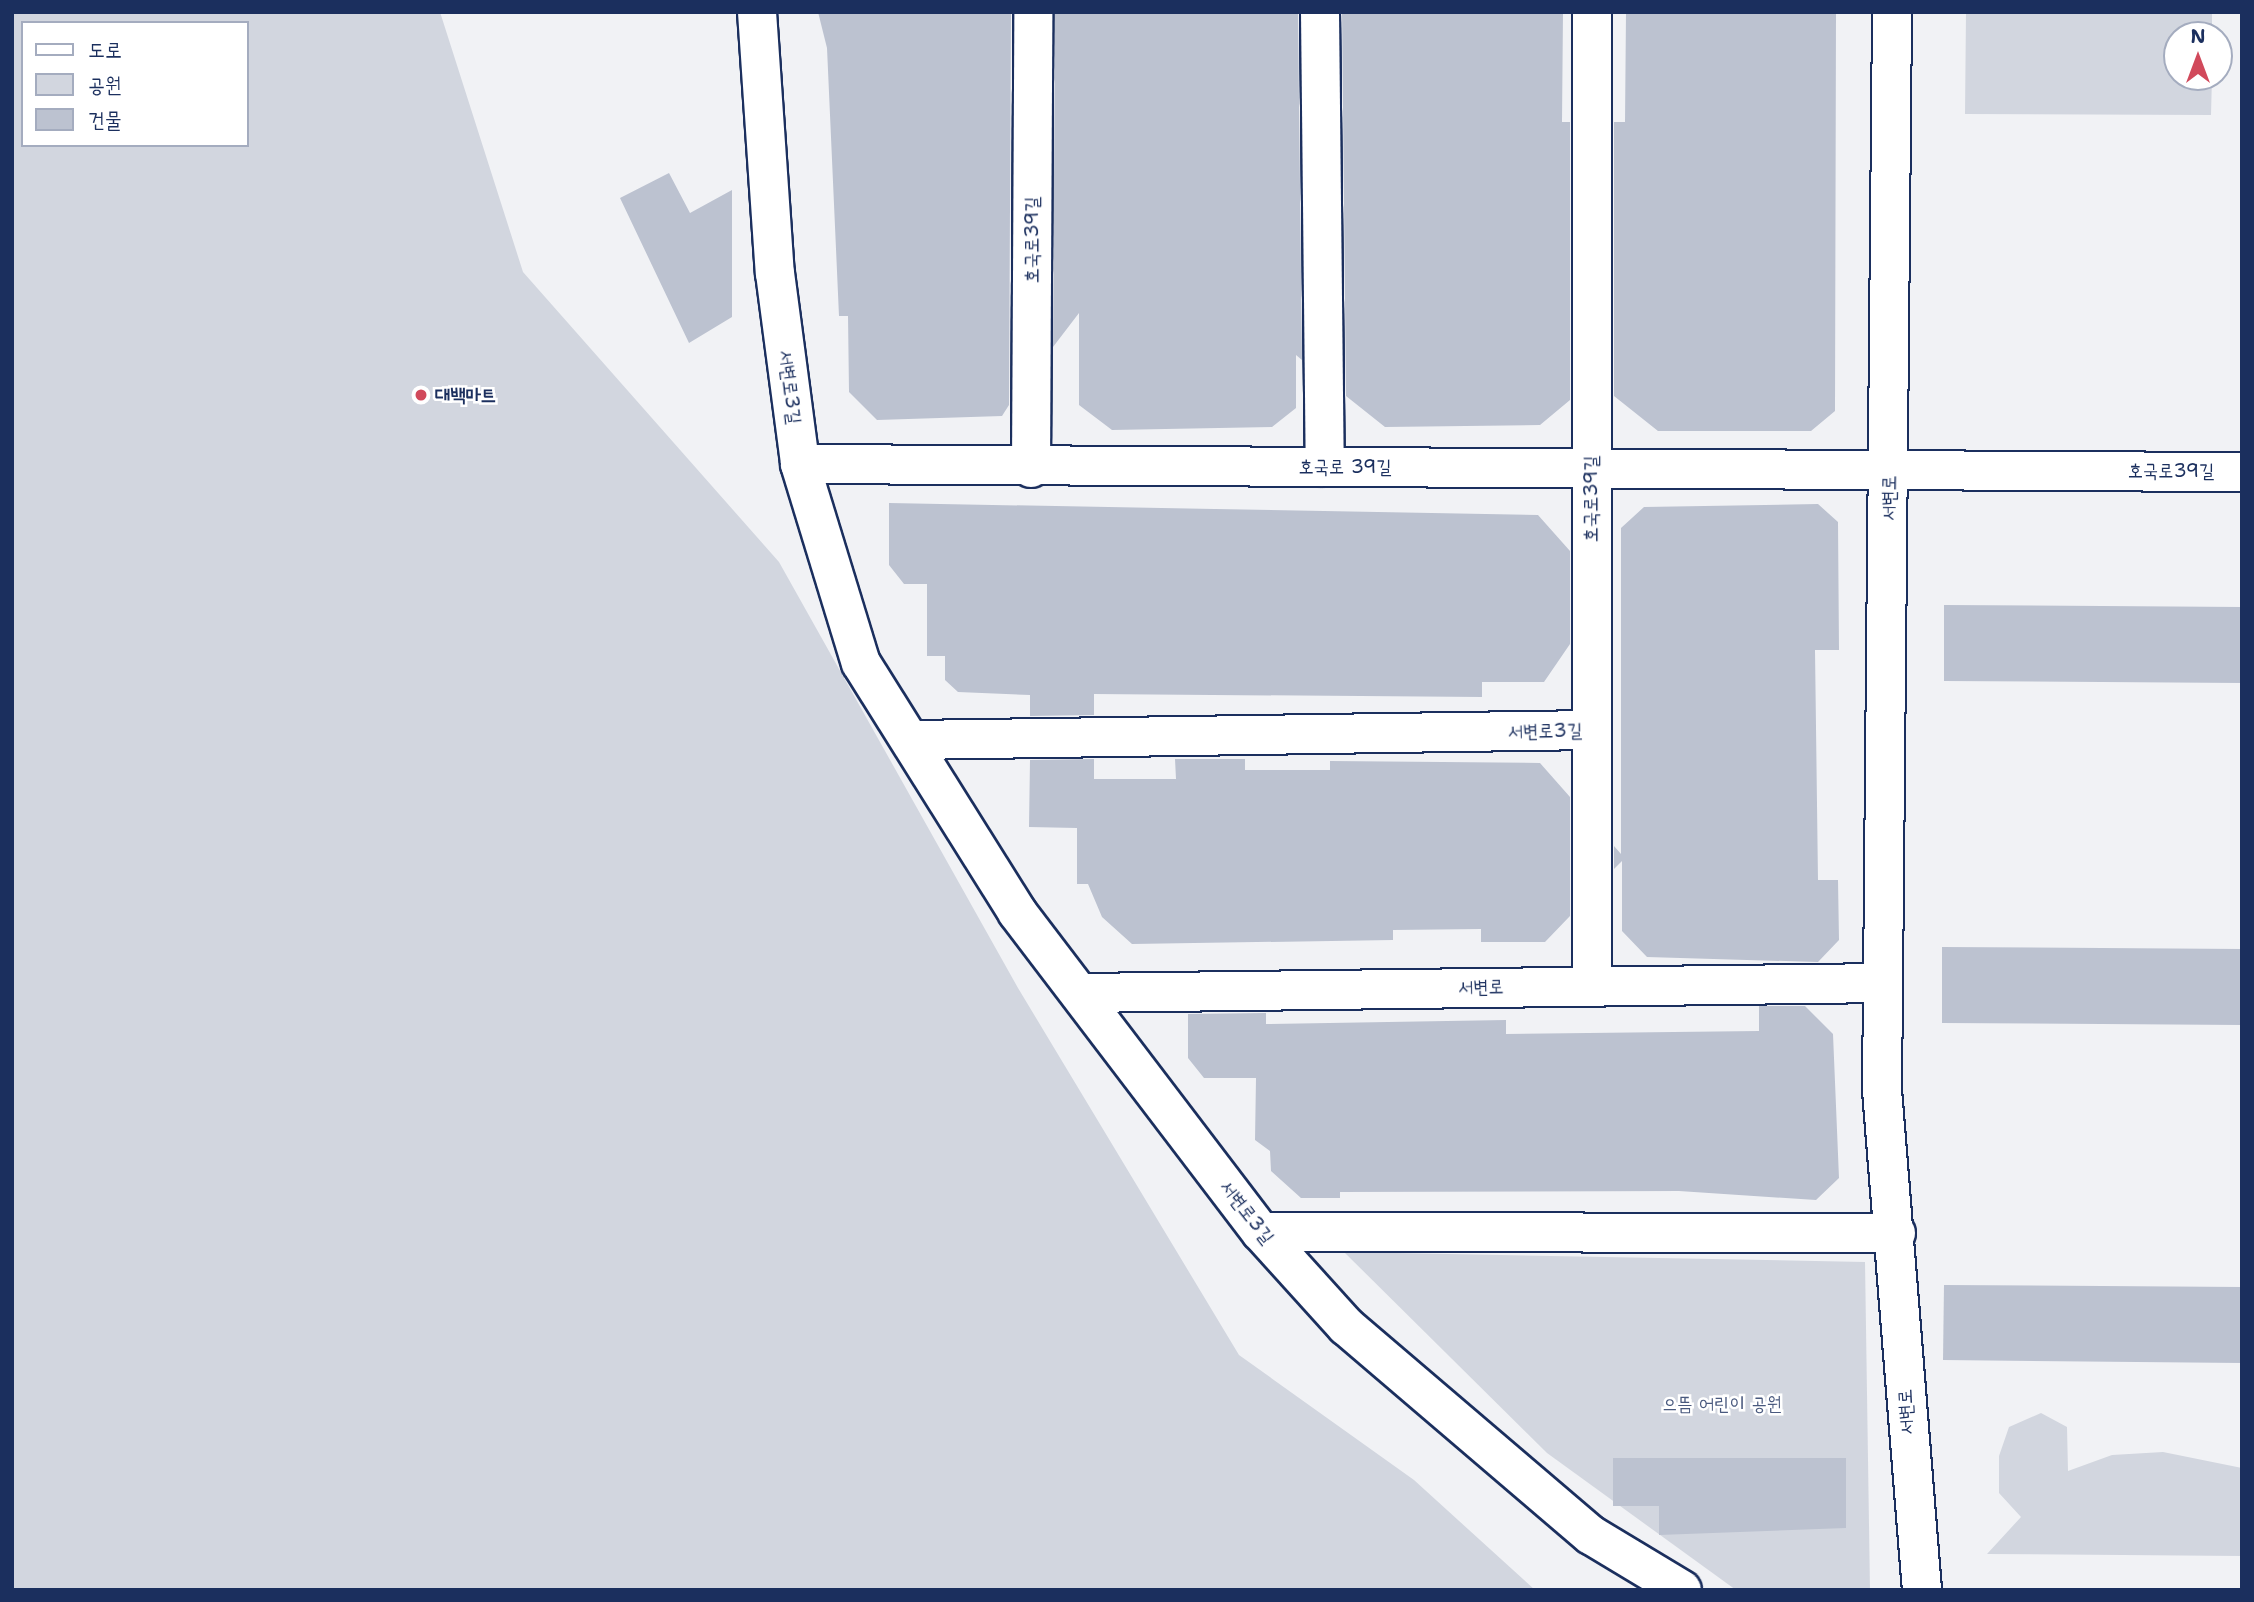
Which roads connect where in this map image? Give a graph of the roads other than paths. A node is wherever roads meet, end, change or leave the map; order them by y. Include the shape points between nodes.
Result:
1 (757, 12) edge
2 (1032, 12) edge
3 (1320, 12) edge
4 (1592, 12) edge
5 (1892, 12) edge
6 (800, 464) junction
7 (1590, 466) junction
8 (1325, 467) junction
9 (1031, 468) junction
10 (1890, 469) junction
11 (2242, 472) edge
12 (1592, 730) junction
13 (911, 740) junction
14 (1882, 983) junction
15 (1591, 986) junction
16 (1080, 993) junction
17 (1261, 1232) junction
18 (1896, 1233) junction
19 (1682, 1590) edge
20 (1922, 1590) edge

1 - 6 street, 서변로3길 via 775,273
2 - 9 street, 호국로39길
3 - 8 street
4 - 7 street, 호국로39길
5 - 10 street, 서변로
6 - 9 street, 호국로 39길
6 - 13 street, 서변로3길 via 861,663
7 - 8 street, 호국로 39길
7 - 10 street, 호국로 39길
7 - 12 street, 호국로39길
8 - 9 street, 호국로 39길
10 - 11 street, 호국로39길
10 - 14 street, 서변로
12 - 13 street, 서변로3길
12 - 15 street, 호국로39길
13 - 16 street, 서변로3길 via 1017,912
14 - 15 street, 서변로
14 - 18 street, 서변로 via 1882,1090
15 - 16 street, 서변로
16 - 17 street, 서변로3길
17 - 18 street
17 - 19 street, 서변로3길 via 1376,1352 1591,1535
18 - 20 street, 서변로

